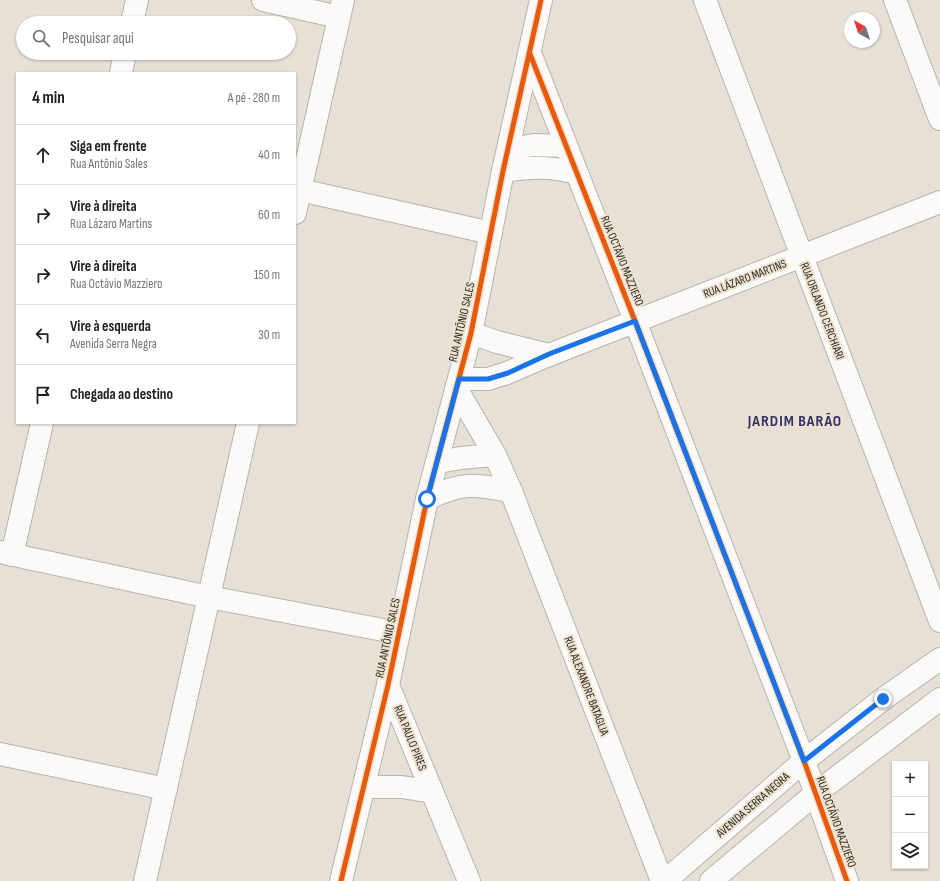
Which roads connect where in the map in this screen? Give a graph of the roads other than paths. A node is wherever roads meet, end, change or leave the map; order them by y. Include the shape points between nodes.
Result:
1 (137, 0) edge
2 (263, 0) edge
3 (541, 0) edge
4 (705, 0) edge
5 (895, 0) edge
6 (341, 9) edge
7 (134, 16) edge
8 (530, 53) junction
9 (124, 60) edge
10 (121, 72) edge
11 (940, 120) edge
12 (565, 146) junction
13 (510, 149) junction
14 (503, 171) junction
15 (576, 173) junction
16 (300, 190) junction
17 (940, 202) edge
18 (296, 208) edge
19 (491, 233) junction
20 (802, 257) junction
21 (635, 321) junction
22 (471, 332) junction
23 (549, 354) junction
24 (458, 384) junction
25 (42, 424) edge
26 (248, 424) edge
27 (495, 456) junction
28 (438, 462) junction
29 (511, 491) junction
30 (427, 499) junction
31 (6, 553) edge
32 (209, 597) junction
33 (940, 621) edge
34 (399, 633) junction
35 (940, 659) edge
36 (388, 685) junction
37 (940, 699) edge
38 (0, 754) edge
39 (804, 761) junction
40 (364, 787) junction
41 (166, 789) junction
42 (432, 792) junction
43 (815, 794) junction
44 (145, 881) edge
45 (341, 881) edge
46 (469, 881) edge
47 (663, 881) edge
48 (710, 881) edge
49 (847, 881) edge

1 - 7 street
2 - 6 street
3 - 8 street, RUA ANTÔNIO SALES
4 - 20 street, RUA ORLANDO CERCHIARI
5 - 11 street
6 - 16 street
8 - 12 street, RUA OCTÁVIO MAZZIERO
8 - 13 street, RUA ANTÔNIO SALES
9 - 10 street
12 - 13 street via 534,145
12 - 15 street, RUA OCTÁVIO MAZZIERO
13 - 14 street, RUA ANTÔNIO SALES
14 - 15 street via 543,167
14 - 19 street, RUA ANTÔNIO SALES
15 - 21 street, RUA OCTÁVIO MAZZIERO
16 - 18 street
16 - 19 street
17 - 20 street, RUA LÁZARO MARTINS
19 - 22 street, RUA ANTÔNIO SALES
20 - 21 street, RUA LÁZARO MARTINS
20 - 33 street, RUA ORLANDO CERCHIARI
21 - 23 street, RUA LÁZARO MARTINS
21 - 39 street, RUA OCTÁVIO MAZZIERO
22 - 23 street via 497,342
22 - 24 street, RUA ANTÔNIO SALES
23 - 24 street, RUA LÁZARO MARTINS via 508,373
24 - 27 street, RUA ALEXANDRE BATAGLIA
24 - 28 street, RUA ANTÔNIO SALES
25 - 31 street
26 - 32 street
27 - 28 street
27 - 29 street, RUA ALEXANDRE BATAGLIA
28 - 30 street, RUA ANTÔNIO SALES
29 - 30 street via 474,485 448,489
29 - 47 street, RUA ALEXANDRE BATAGLIA
30 - 34 street, RUA ANTÔNIO SALES
31 - 32 street
32 - 34 street
32 - 41 street
34 - 36 street, RUA ANTÔNIO SALES
35 - 39 street, AVENIDA SERRA NEGRA via 883,699
36 - 40 street, RUA ANTÔNIO SALES
36 - 42 street, RUA PAULO PIRES
37 - 43 street
38 - 41 street
39 - 43 street, RUA OCTÁVIO MAZZIERO
39 - 47 street, AVENIDA SERRA NEGRA
40 - 42 street, RUA PAULO PIRES
40 - 45 street, RUA ANTÔNIO SALES
41 - 44 street
42 - 46 street, RUA PAULO PIRES
43 - 48 street
43 - 49 street, RUA OCTÁVIO MAZZIERO

